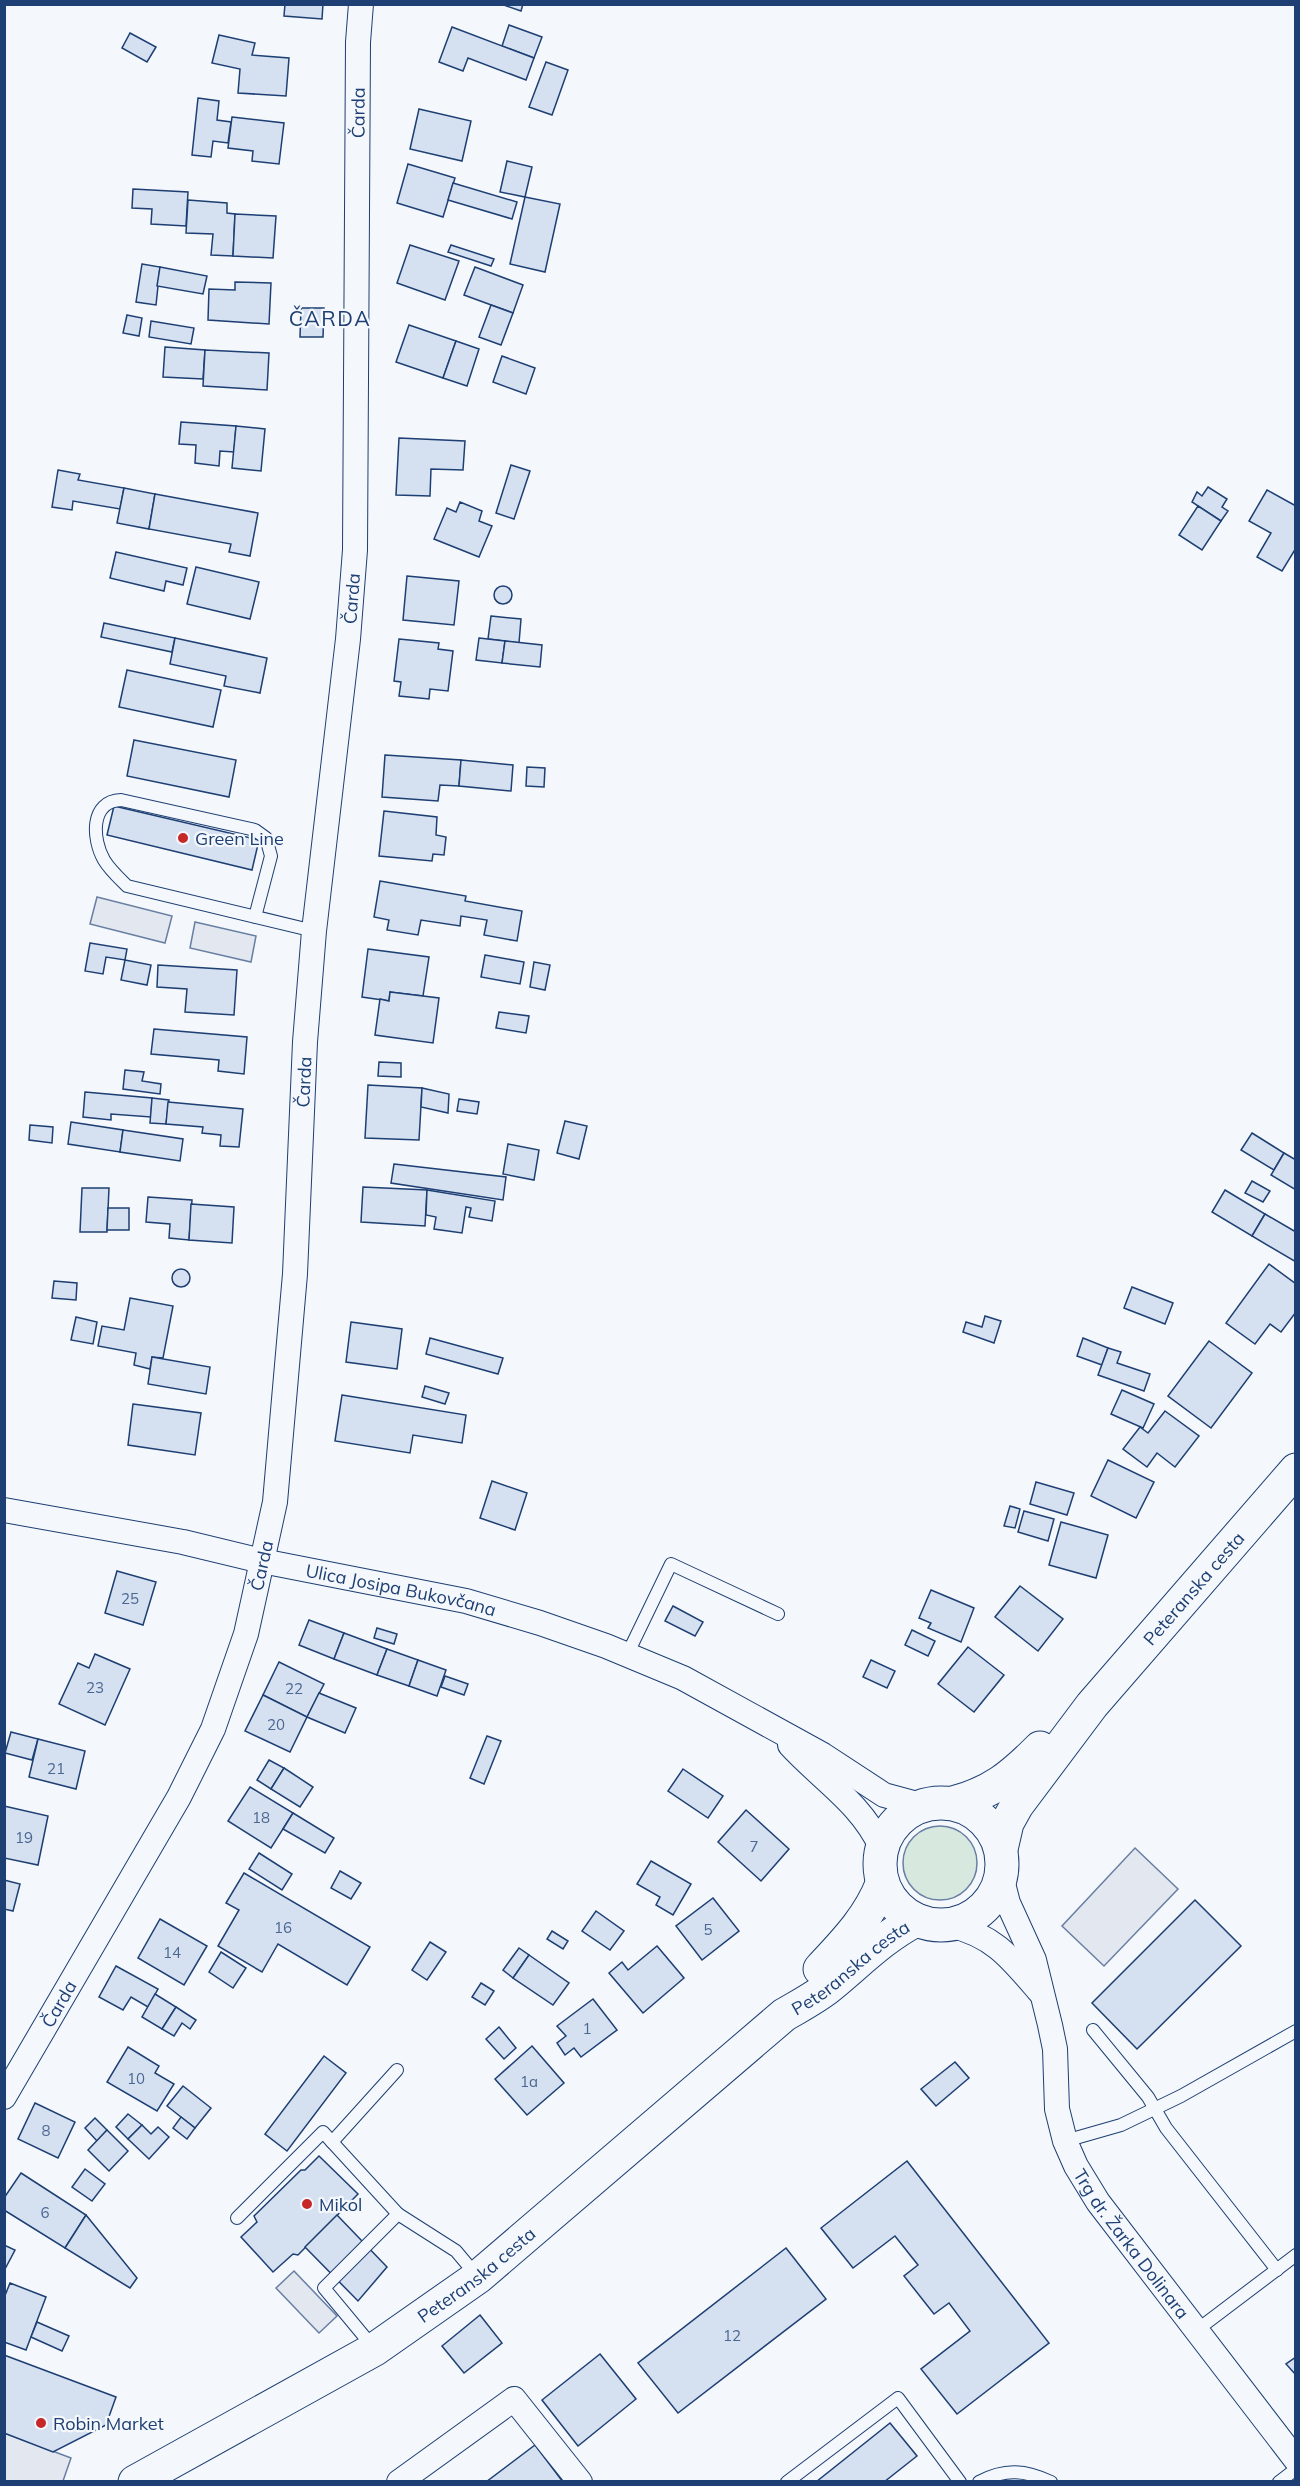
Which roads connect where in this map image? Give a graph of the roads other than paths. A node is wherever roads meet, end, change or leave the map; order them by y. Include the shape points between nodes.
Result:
1 (361, 4) edge
2 (255, 918) junction
3 (314, 931) junction
4 (1296, 1470) edge
5 (4, 1510) edge
6 (262, 1561) junction
7 (778, 1614) dead end
8 (627, 1655) junction
9 (1092, 1706) junction
10 (778, 1732) junction
11 (953, 1803) junction
12 (921, 1805) junction
13 (881, 1846) junction
14 (1001, 1862) junction
15 (882, 1884) junction
16 (916, 1920) junction
17 (950, 1925) junction
18 (1043, 1995) junction
19 (784, 2015) junction
20 (1093, 2030) dead end
21 (1296, 2031) edge
22 (396, 2070) dead end
23 (4, 2097) edge
24 (1155, 2109) junction
25 (1065, 2140) junction
26 (332, 2142) junction
27 (398, 2214) junction
28 (237, 2218) dead end
29 (1296, 2255) edge
30 (1276, 2270) junction
31 (478, 2277) junction
32 (1197, 2330) junction
33 (375, 2349) junction
34 (1296, 2460) edge
35 (1296, 2469) edge
36 (135, 2481) edge
37 (399, 2481) edge
38 (580, 2481) edge
39 (787, 2481) edge
40 (960, 2481) edge
41 (979, 2481) edge
42 (1051, 2481) edge
43 (1279, 2481) edge

1 - 3 street, Čarda via 357,42 355,549
2 - 2 lane via 271,856 267,838 255,830 121,800 106,803 98,814 99,849 127,886
2 - 3 lane
3 - 6 street, Čarda via 286,1390 275,1502
4 - 9 main road, Peteranska cesta
5 - 6 street, Ulica Josipa Bukovčana
6 - 8 street, Ulica Josipa Bukovčana via 466,1601
6 - 23 street, Čarda via 246,1634 213,1729 179,1797
7 - 8 lane via 672,1564
8 - 10 street, Ulica Josipa Bukovčana via 683,1678
9 - 11 main road, Peteranska cesta via 1056,1733 1011,1776 979,1797
9 - 14 main road, Peteranska cesta via 1017,1805 1007,1823
10 - 12 street, Ulica Josipa Bukovčana via 823,1755 884,1795
10 - 13 street, Ulica Josipa Bukovčana via 809,1766 855,1806 871,1824
11 - 12 main road
11 - 14 main road via 970,1809 995,1833
12 - 13 main road via 903,1814
13 - 15 main road
14 - 17 main road via 995,1894 968,1919
14 - 18 street, Trg dr. Žarka Dolinara via 1008,1903 1034,1960
15 - 16 main road via 892,1901
15 - 19 main road, Peteranska cesta via 876,1900 850,1936
16 - 17 main road
16 - 19 main road, Peteranska cesta
17 - 18 street, Trg dr. Žarka Dolinara via 987,1938 1007,1953
18 - 25 street, Trg dr. Žarka Dolinara via 1054,2049 1057,2109
19 - 31 main road, Peteranska cesta
20 - 24 lane
21 - 24 lane
22 - 26 lane
24 - 25 lane via 1121,2125
24 - 30 lane
25 - 32 street, Trg dr. Žarka Dolinara via 1098,2202
26 - 27 lane
26 - 28 lane via 323,2132
27 - 31 lane via 456,2251
27 - 33 lane via 324,2288
29 - 30 lane
30 - 32 lane
31 - 33 main road, Peteranska cesta
32 - 34 street, Trg dr. Žarka Dolinara
33 - 36 main road, Peteranska cesta
35 - 43 lane
37 - 38 street via 514,2399
39 - 40 lane via 898,2398
41 - 42 lane via 998,2472 1017,2471

